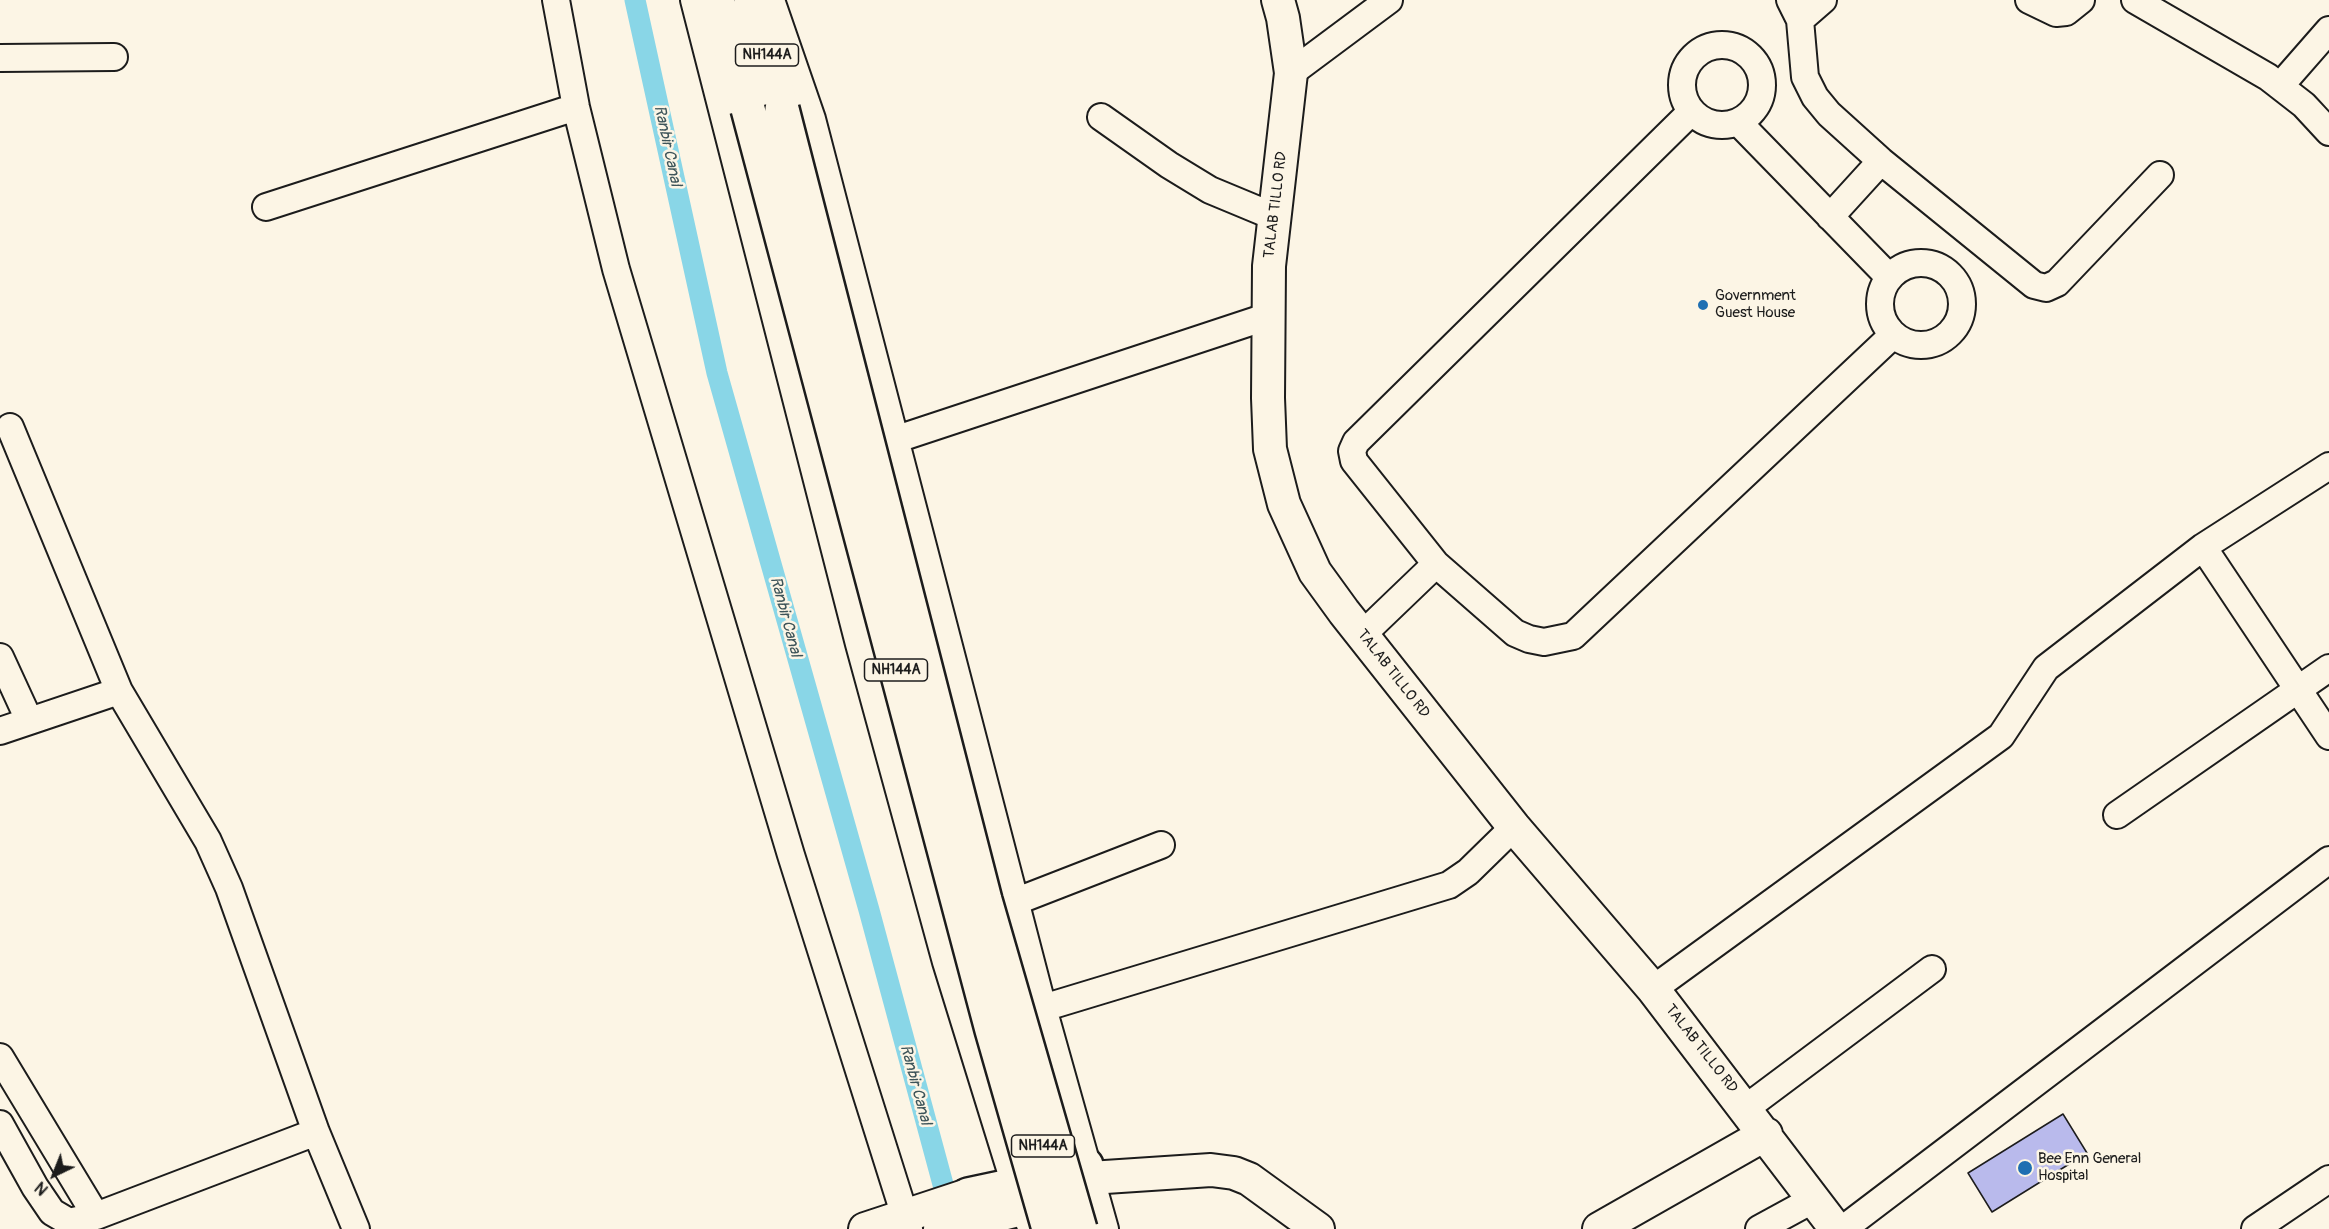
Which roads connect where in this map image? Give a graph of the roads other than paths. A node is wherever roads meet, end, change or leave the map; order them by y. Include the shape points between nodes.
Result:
1 (556, 0) edge
2 (694, 0) edge
3 (717, 0) edge
4 (751, 0) edge
5 (771, 0) edge
6 (1278, 0) edge
7 (1389, 0) edge
8 (1823, 0) edge
9 (2029, 0) edge
10 (2081, 0) edge
11 (2135, 0) edge
12 (1795, 10) edge
13 (2329, 30) edge
14 (114, 57) dead end
15 (0, 58) edge
16 (1291, 73) junction
17 (2280, 86) junction
18 (576, 107) junction
19 (1691, 112) junction
20 (1101, 117) dead end
21 (1739, 123) junction
22 (2329, 132) edge
23 (1881, 161) junction
24 (2160, 175) dead end
25 (266, 207) dead end
26 (1275, 217) junction
27 (1830, 217) junction
28 (1889, 277) junction
29 (1269, 316) junction
30 (1893, 335) junction
31 (10, 427) dead end
32 (894, 440) junction
33 (2329, 466) edge
34 (2203, 546) junction
35 (1436, 564) junction
36 (1362, 635) junction
37 (0, 657) edge
38 (2329, 668) edge
39 (2296, 690) junction
40 (119, 691) junction
41 (29, 720) junction
42 (0, 731) edge
43 (2329, 736) edge
44 (2117, 815) dead end
45 (1514, 827) junction
46 (1161, 845) dead end
47 (2329, 860) edge
48 (1017, 901) junction
49 (1932, 969) dead end
50 (1653, 989) junction
51 (1043, 1008) junction
52 (0, 1057) edge
53 (1746, 1108) junction
54 (0, 1124) edge
55 (316, 1132) junction
56 (1766, 1134) junction
57 (1088, 1172) junction
58 (2329, 1179) edge
59 (1814, 1198) junction
60 (1024, 1207) edge
61 (972, 1208) joint
62 (96, 1216) junction
63 (917, 1222) edge
64 (356, 1229) edge
65 (865, 1229) edge
66 (1049, 1229) edge
67 (1080, 1229) edge
68 (1105, 1229) edge
69 (1318, 1229) edge
70 (1599, 1229) edge
71 (1759, 1229) edge
72 (1836, 1229) edge
73 (1843, 1229) edge
74 (2255, 1229) edge

1 - 18 street
2 - 60 street via 859,644 946,962
3 - 66 highway, NH144A, bridge via 992,1030
4 - 67 highway, NH144A, bridge via 985,900
5 - 32 street via 812,119
6 - 16 main road, TALAB TILLO RD
7 - 16 street
8 - 12 street
9 - 10 street via 2055,13 2066,12
11 - 17 street
12 - 23 street via 1802,65 1815,97
13 - 17 street
14 - 15 street
16 - 26 main road, TALAB TILLO RD
17 - 22 street
18 - 25 street
18 - 63 street via 615,269 791,855
19 - 21 street via 1714,125
19 - 21 street via 1683,93 1683,72 1700,51 1713,45 1727,45 1752,57 1763,82 1757,106
19 - 35 street via 1356,442 1352,451 1354,461
20 - 26 street via 1210,190
21 - 27 street
23 - 24 street via 2019,275 2046,288 2057,284
23 - 27 street
26 - 29 main road, TALAB TILLO RD via 1269,266
27 - 28 street
28 - 30 street via 1880,298 1881,311
28 - 30 street via 1903,267 1930,264 1953,278 1963,302 1961,316 1945,339 1918,346
29 - 32 street
29 - 36 main road, TALAB TILLO RD via 1270,450 1284,504 1315,572
30 - 35 street via 1572,636 1544,642 1515,633
31 - 40 street
32 - 48 street
33 - 34 street
34 - 39 street
34 - 50 street via 2046,668 2001,736
35 - 36 street
36 - 45 main road, TALAB TILLO RD
37 - 41 street
38 - 39 street
39 - 43 street
39 - 44 street
40 - 41 street
40 - 55 street via 208,841 229,888
41 - 42 street
45 - 50 main road, TALAB TILLO RD
45 - 51 street via 1449,885
46 - 48 street
47 - 73 street
48 - 51 street
49 - 53 street
50 - 53 main road, TALAB TILLO RD
51 - 57 street
52 - 62 street
53 - 56 main road, TALAB TILLO RD
54 - 62 street via 52,1212 69,1221
55 - 62 street
55 - 64 street
56 - 59 main road, TALAB TILLO RD
56 - 70 main road
57 - 60 highway via 1089,1190 1076,1211 1064,1217 1046,1218
57 - 60 highway, NH144A via 1069,1149 1046,1145 1025,1157 1019,1167
57 - 68 street
57 - 69 main road via 1234,1173 1249,1179
58 - 74 street
59 - 71 street
59 - 72 main road, TALAB TILLO RD
60 - 61 highway
61 - 63 main road
63 - 65 main road

